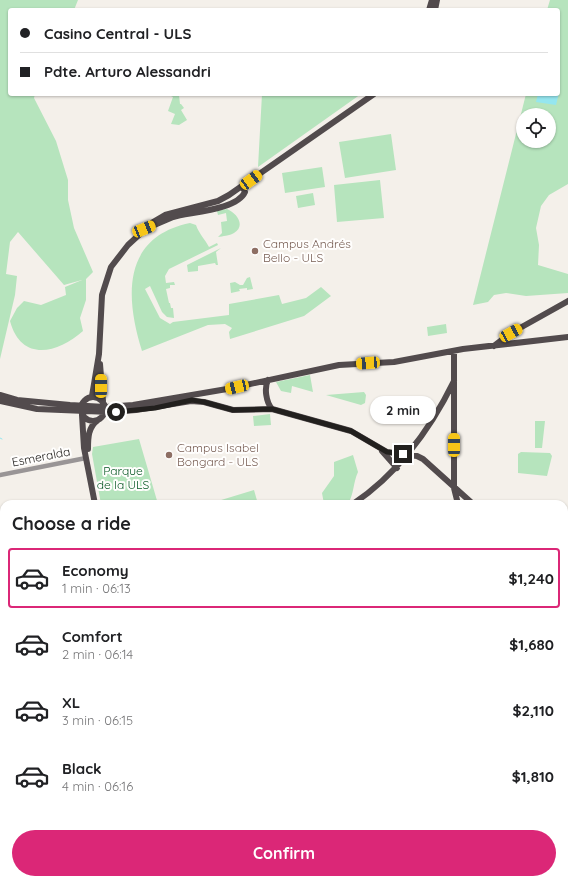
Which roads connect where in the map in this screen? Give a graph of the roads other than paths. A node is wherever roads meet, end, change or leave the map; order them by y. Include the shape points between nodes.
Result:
1 (371, 96) edge
2 (243, 189) junction
3 (144, 229) junction
4 (568, 301) edge
5 (568, 337) edge
6 (494, 346) junction
7 (457, 352) junction
8 (99, 354) junction
9 (454, 378) junction
10 (268, 380) junction
11 (258, 382) junction
12 (0, 394) edge
13 (92, 396) junction
14 (0, 401) edge
15 (104, 406) junction
16 (261, 409) junction
17 (272, 409) junction
18 (81, 410) junction
19 (98, 420) junction
20 (380, 448) junction
21 (408, 455) junction
22 (86, 458) junction
23 (397, 468) junction
24 (0, 475) edge
25 (454, 488) junction
26 (95, 500) edge
27 (95, 500) edge
28 (359, 500) edge
29 (457, 500) edge
30 (468, 500) edge

1 - 2 main road
2 - 3 main road via 236,190 218,201 165,215
2 - 3 main road via 241,198 225,206 174,217
3 - 8 main road via 121,253 104,285
4 - 6 main road via 511,333
5 - 6 main road
6 - 7 main road
7 - 9 main road
7 - 10 main road via 394,362 321,368
8 - 13 main road
8 - 15 main road
9 - 21 main road via 435,418
9 - 25 main road
10 - 11 main road
10 - 17 main road via 265,386 268,405
11 - 15 main road via 163,400
11 - 16 main road via 263,386 266,405
12 - 18 main road via 17,400
13 - 15 main road via 98,397
13 - 18 main road via 84,400
14 - 18 main road via 36,409
15 - 16 main road via 136,410 192,400 233,410
15 - 18 main road
15 - 19 main road
16 - 17 main road
17 - 20 main road via 351,431
18 - 19 main road via 89,421
18 - 22 main road
19 - 26 main road via 89,433 88,448
20 - 21 main road via 387,452
20 - 23 main road
21 - 23 main road
21 - 25 main road via 423,459
22 - 24 street, Esmeralda
22 - 27 main road
23 - 28 main road
25 - 29 main road
25 - 30 main road

